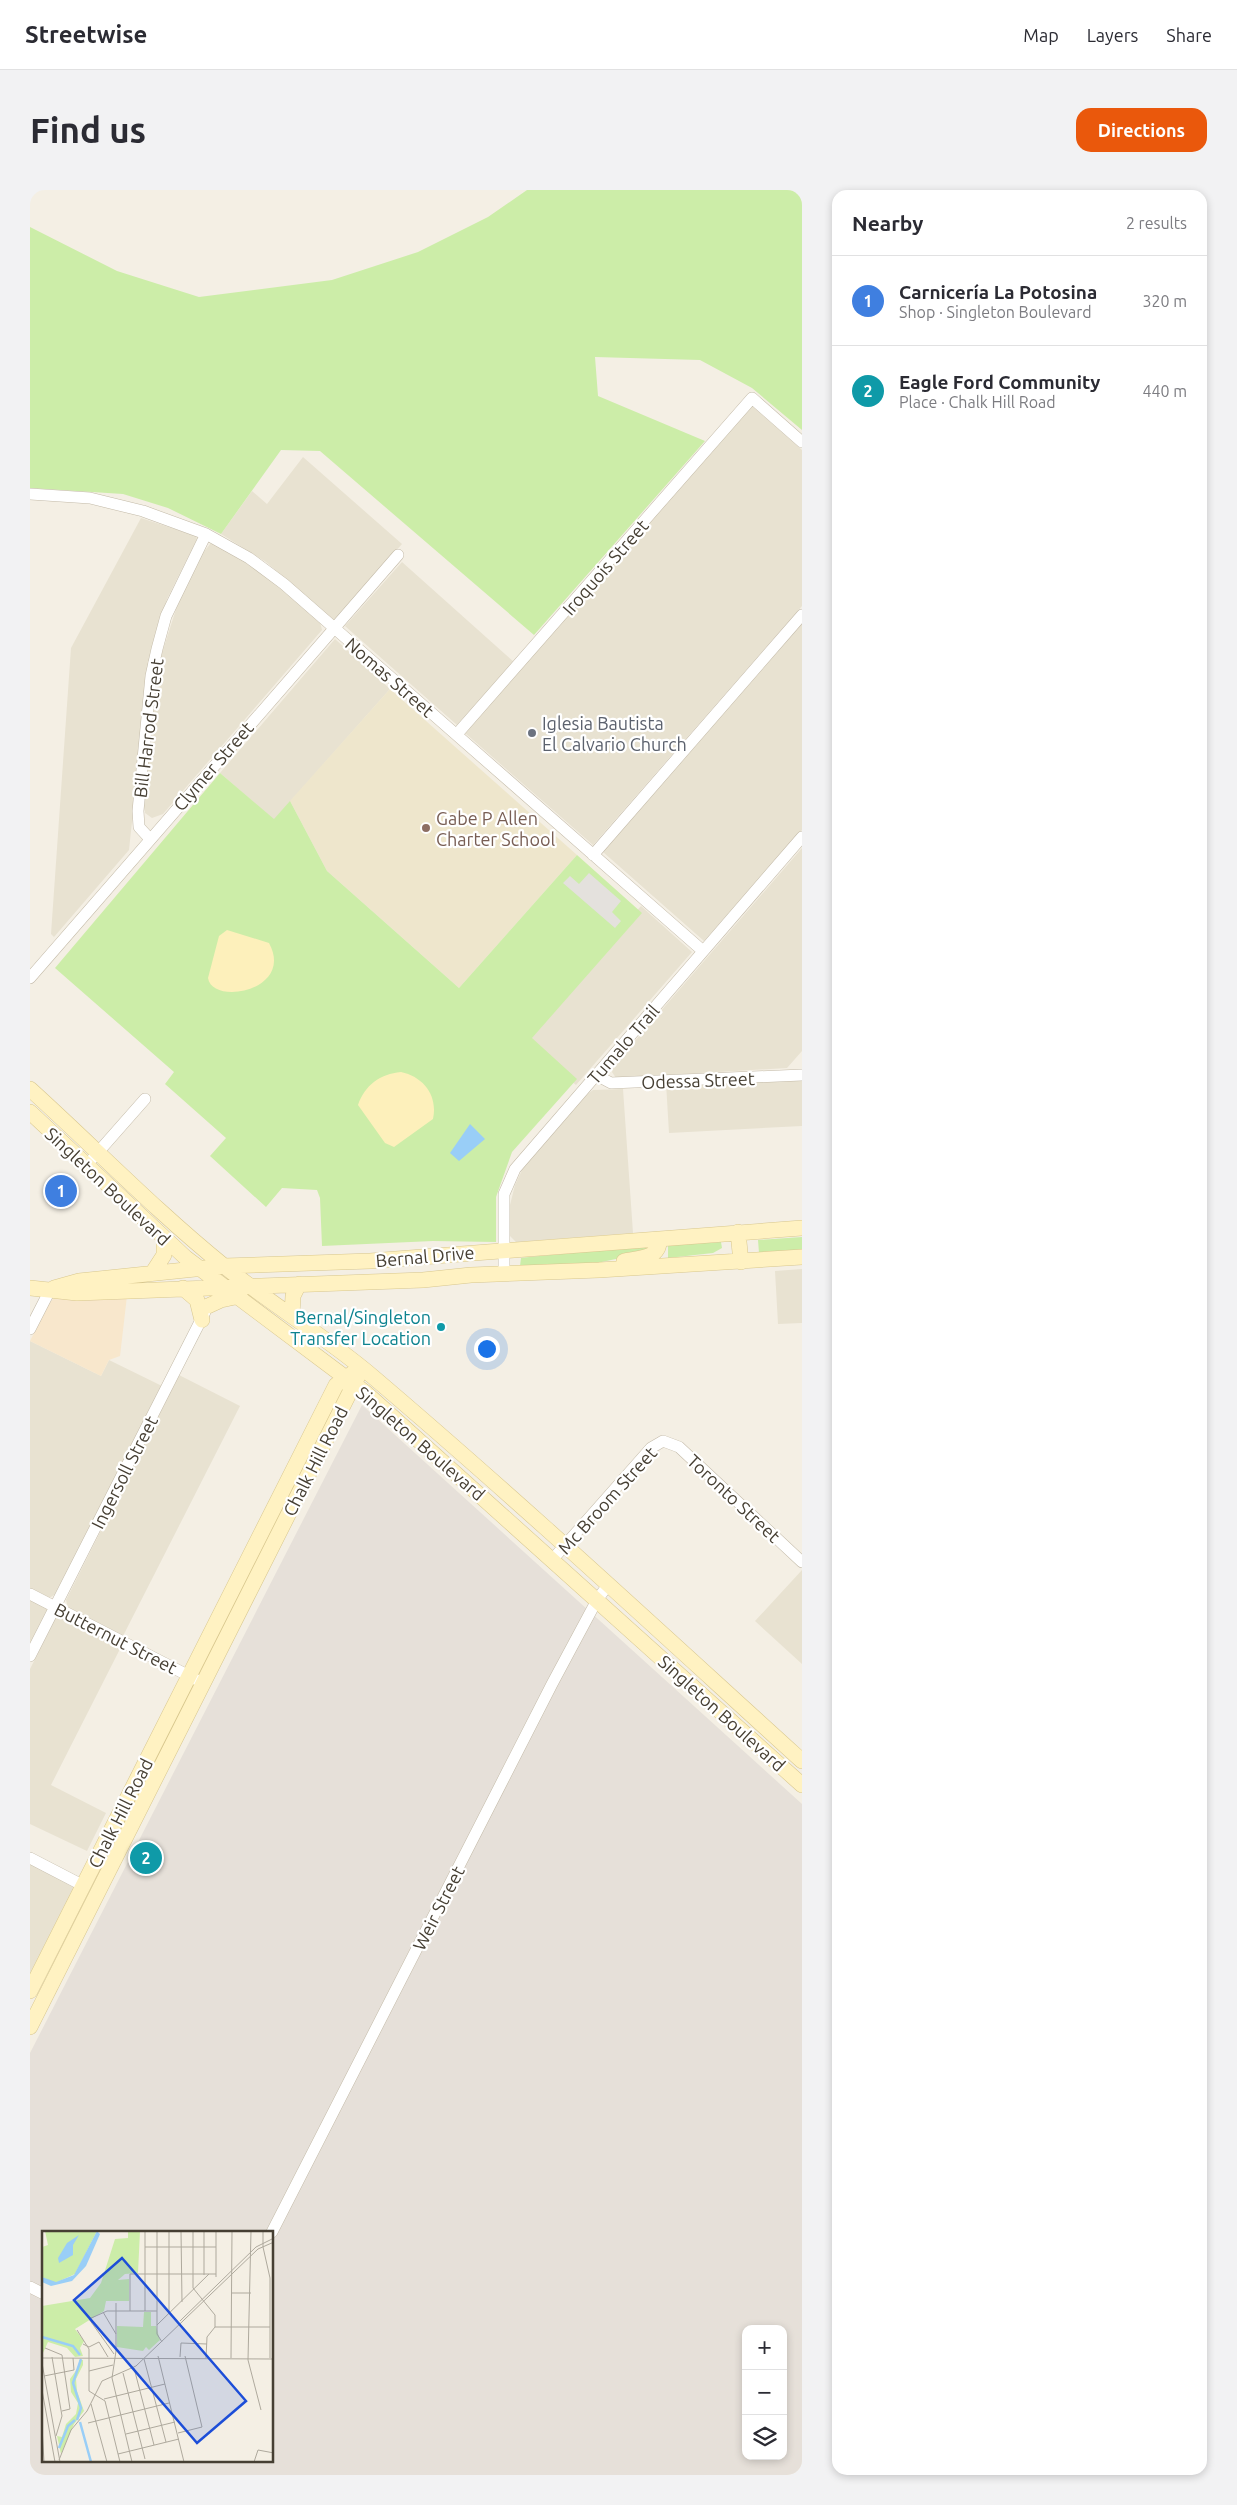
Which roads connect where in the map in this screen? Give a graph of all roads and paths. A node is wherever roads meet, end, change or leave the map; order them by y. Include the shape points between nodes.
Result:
1 (802, 442) edge
2 (30, 494) edge
3 (206, 534) junction
4 (398, 555) dead end
5 (802, 615) edge
6 (333, 628) junction
7 (457, 734) junction
8 (802, 837) edge
9 (150, 839) junction
10 (593, 855) junction
11 (703, 951) junction
12 (30, 978) edge
13 (801, 1073) edge
14 (596, 1075) junction
15 (30, 1089) edge
16 (145, 1099) dead end
17 (30, 1112) edge
18 (99, 1152) junction
19 (86, 1165) junction
20 (802, 1228) edge
21 (738, 1232) junction
22 (164, 1240) junction
23 (659, 1240) junction
24 (505, 1249) junction
25 (802, 1257) edge
26 (741, 1262) junction
27 (224, 1266) junction
28 (198, 1268) junction
29 (599, 1270) junction
30 (153, 1272) junction
31 (504, 1274) junction
32 (299, 1284) junction
33 (248, 1285) junction
34 (217, 1286) junction
35 (30, 1288) edge
36 (183, 1288) junction
37 (50, 1290) junction
38 (235, 1297) junction
39 (208, 1306) junction
40 (292, 1316) junction
41 (202, 1320) junction
42 (30, 1329) edge
43 (362, 1368) junction
44 (350, 1381) junction
45 (663, 1441) joint
46 (564, 1546) junction
47 (552, 1560) junction
48 (802, 1562) edge
49 (608, 1585) junction
50 (30, 1594) edge
51 (597, 1600) junction
52 (55, 1606) junction
53 (30, 1656) edge
54 (189, 1675) junction
55 (203, 1683) junction
56 (801, 1758) edge
57 (787, 1771) junction
58 (802, 1785) edge
59 (119, 1817) junction
60 (132, 1824) junction
61 (104, 1846) junction
62 (118, 1854) junction
63 (30, 1858) edge
64 (84, 1886) junction
65 (30, 1990) edge
66 (35, 2006) edge
67 (30, 2027) edge
68 (273, 2231) edge
69 (30, 2287) edge
70 (42, 2293) edge

1 - 7 street, Iroquois Street via 752,398
2 - 3 street, Nomas Street via 90,498 143,511
3 - 6 street, Nomas Street via 249,558
3 - 9 street, Bill Harrod Street via 166,616 151,676 138,811 139,827
4 - 6 street, Clymer Street
5 - 10 street
6 - 7 street, Nomas Street
6 - 9 street, Clymer Street
7 - 10 street, Nomas Street
8 - 11 street, Tumalo Trail
9 - 12 street, Clymer Street
10 - 11 street, Nomas Street
11 - 14 street, Tumalo Trail
13 - 14 street, Odessa Street via 611,1083
14 - 24 street, Tumalo Trail via 515,1169 504,1194
15 - 18 street, Singleton Boulevard
16 - 18 street
17 - 19 street, Singleton Boulevard
18 - 19 street
18 - 27 street, Singleton Boulevard via 150,1203
19 - 22 street, Singleton Boulevard
20 - 21 street, Bernal Drive
21 - 23 street, Bernal Drive
21 - 26 street
22 - 28 street, Singleton Boulevard
22 - 30 street via 164,1255
23 - 24 street, Bernal Drive
23 - 29 street via 659,1246 649,1256
24 - 27 street, Bernal Drive via 370,1260
24 - 31 street, Tumalo Trail
25 - 26 street, Bernal Drive
26 - 29 street, Bernal Drive
27 - 28 street, Bernal Drive
27 - 33 street, Singleton Boulevard
28 - 30 street, Bernal Drive
28 - 34 street, Singleton Boulevard
29 - 31 street, Bernal Drive
30 - 37 street, Bernal Drive via 79,1281
31 - 32 street, Bernal Drive
32 - 33 street, Bernal Drive
32 - 40 street via 293,1296
33 - 34 street, Bernal Drive
33 - 40 street, Singleton Boulevard
34 - 36 street, Bernal Drive
34 - 38 street, Singleton Boulevard
34 - 39 street, Ingersoll Street
35 - 37 street, Bernal Drive
36 - 37 street, Bernal Drive via 77,1293
36 - 41 street via 197,1300
37 - 42 street
38 - 39 street
38 - 44 street, Singleton Boulevard
39 - 41 street, Ingersoll Street
40 - 43 street, Singleton Boulevard
41 - 52 street, Ingersoll Street
43 - 44 street, Chalk Hill Road
43 - 46 street, Singleton Boulevard
44 - 47 street, Singleton Boulevard
44 - 54 street, Chalk Hill Road via 336,1385
44 - 55 street, Chalk Hill Road
45 - 46 street, Mc Broom Street via 651,1448
45 - 48 street, Toronto Street via 679,1447
46 - 47 street, Mc Broom Street
46 - 49 street, Singleton Boulevard
47 - 51 street, Singleton Boulevard
49 - 51 street, Weir Street
49 - 56 street, Singleton Boulevard
50 - 52 street, Butternut Street
51 - 57 street, Singleton Boulevard
51 - 68 street, Weir Street
52 - 53 street, Ingersoll Street
52 - 54 street, Butternut Street
54 - 55 street, Butternut Street
54 - 59 street, Chalk Hill Road
55 - 60 street, Chalk Hill Road
56 - 57 street
57 - 58 street, Singleton Boulevard
59 - 60 street
59 - 61 street, Chalk Hill Road
60 - 62 street, Chalk Hill Road
61 - 62 street
61 - 64 street, Chalk Hill Road
62 - 66 street, Chalk Hill Road
63 - 64 street
64 - 65 street, Chalk Hill Road
66 - 67 street, Chalk Hill Road
69 - 70 street

